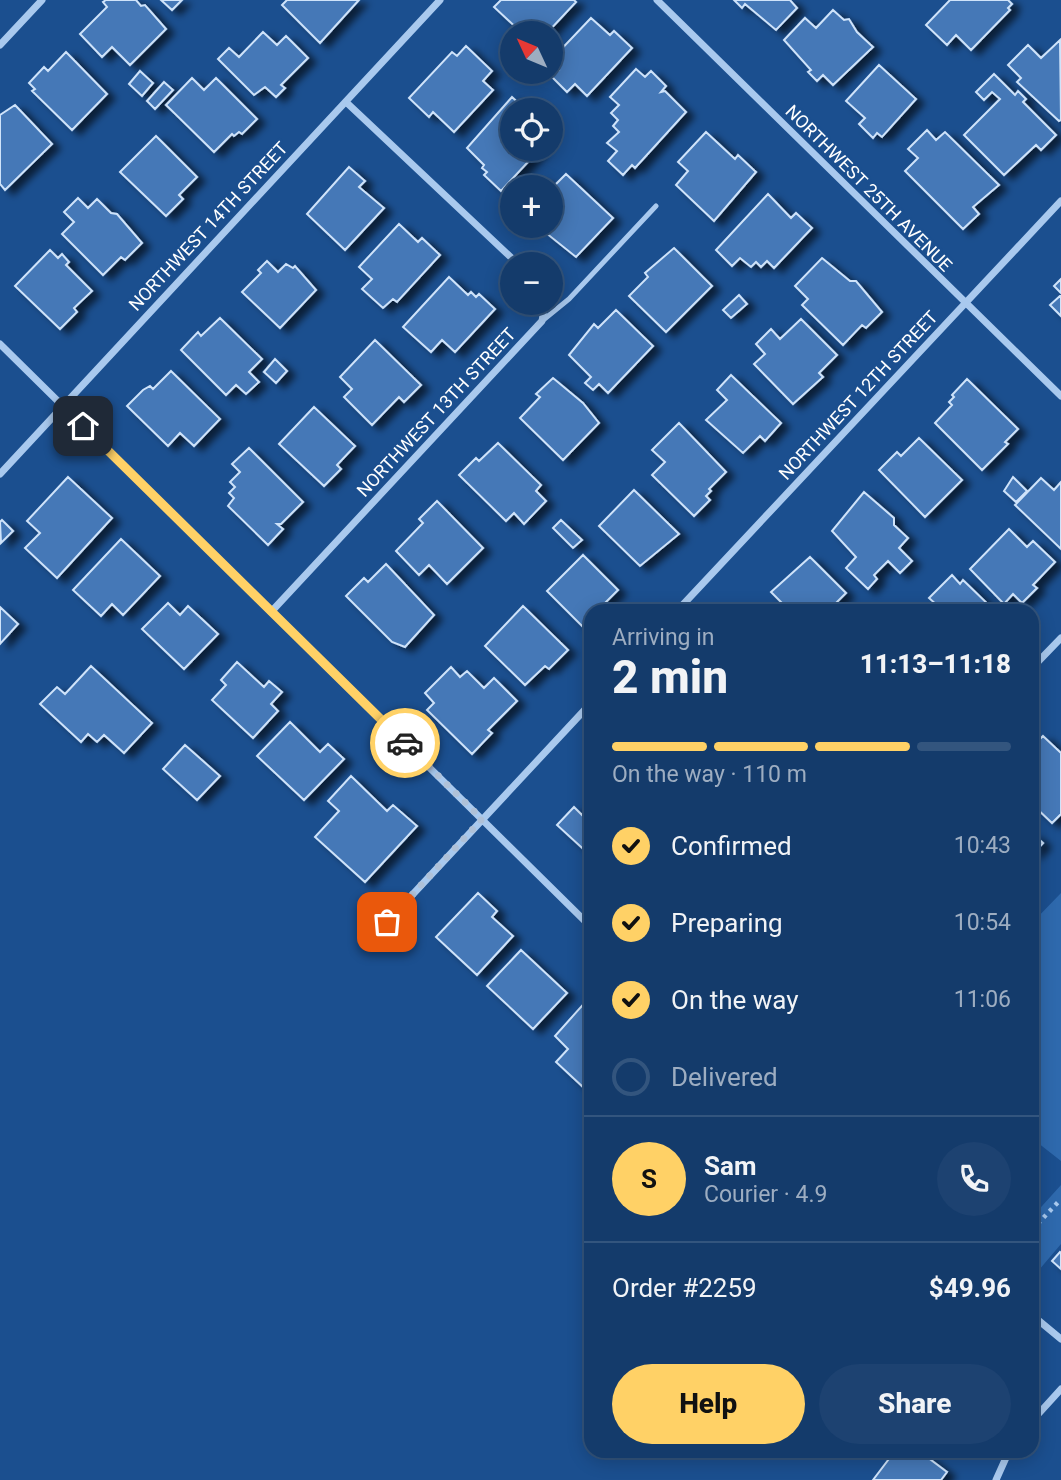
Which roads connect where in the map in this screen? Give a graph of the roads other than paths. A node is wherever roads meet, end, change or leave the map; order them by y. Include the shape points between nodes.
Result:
1 (42, 0) edge
2 (440, 0) edge
3 (656, 0) edge
4 (0, 45) edge
5 (346, 102) junction
6 (1061, 201) edge
7 (656, 206) dead end
8 (505, 252) edge
9 (964, 305) junction
10 (543, 315) edge
11 (542, 321) junction
12 (0, 344) edge
13 (1061, 396) edge
14 (62, 405) junction
15 (0, 474) edge
16 (684, 604) edge
17 (271, 612) junction
18 (1061, 638) edge
19 (1039, 661) edge
20 (584, 711) edge
21 (482, 819) junction
22 (584, 920) edge
23 (387, 922) dead end
24 (1039, 1321) edge
25 (1061, 1339) edge
26 (1061, 1389) edge
27 (1039, 1413) edge
28 (1006, 1458) edge
29 (996, 1480) edge

1 - 4 street
2 - 5 street, NORTHWEST 14TH STREET
3 - 9 street, NORTHWEST 25TH AVENUE
5 - 8 street
5 - 14 street, NORTHWEST 14TH STREET
6 - 9 street, NORTHWEST 12TH STREET
7 - 11 lane, NORTHWEST 13TH STREET via 569,299
9 - 13 street, NORTHWEST 25TH AVENUE
9 - 16 street, NORTHWEST 12TH STREET
10 - 11 street
11 - 17 street, NORTHWEST 13TH STREET
12 - 14 street
14 - 15 street, NORTHWEST 14TH STREET
14 - 17 street
17 - 21 street
18 - 19 street
20 - 21 street
21 - 22 street
21 - 23 street
24 - 25 street
26 - 27 street
28 - 29 street

